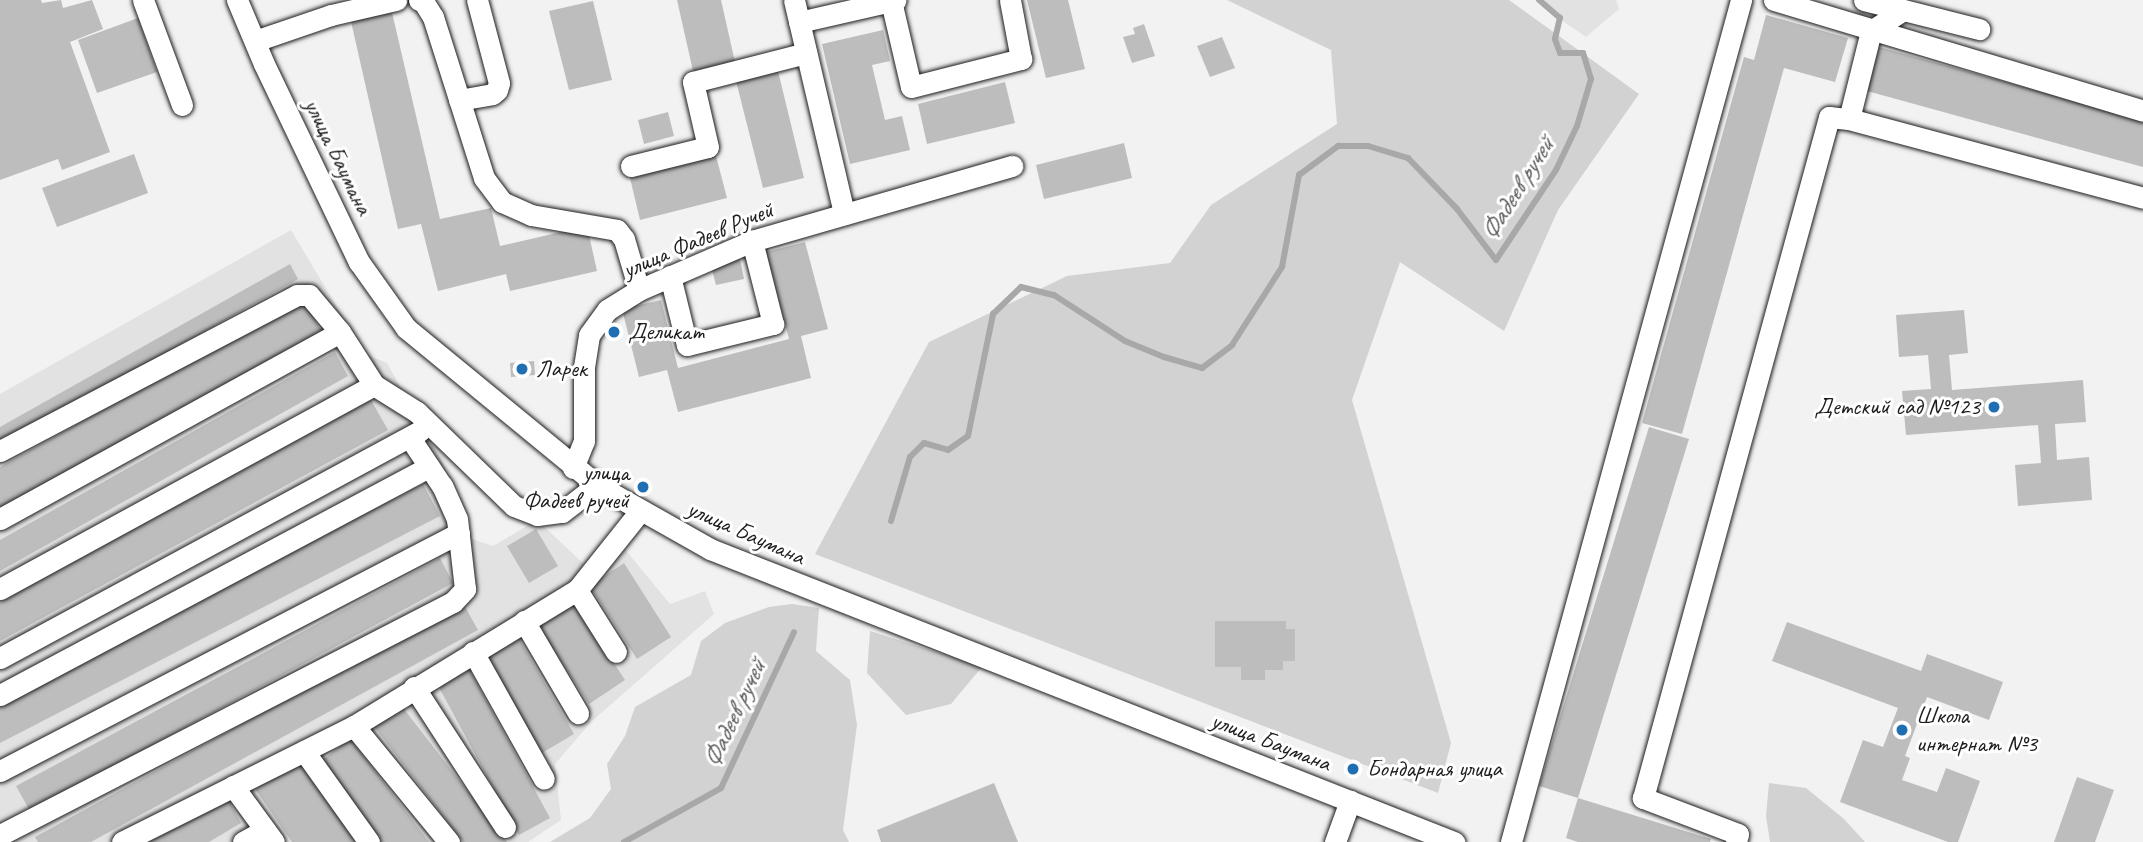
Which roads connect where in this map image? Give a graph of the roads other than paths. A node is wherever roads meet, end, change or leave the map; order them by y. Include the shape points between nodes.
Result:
1 (143, 0) edge
2 (237, 0) edge
3 (396, 0) edge
4 (419, 0) edge
5 (477, 0) edge
6 (794, 0) edge
7 (1010, 0) edge
8 (1741, 0) edge
9 (1774, 0) edge
10 (1864, 0) edge
11 (893, 1) edge
12 (1903, 10) junction
13 (799, 22) junction
14 (1979, 29) dead end
15 (1871, 31) junction
16 (255, 41) junction
17 (806, 53) junction
18 (459, 100) junction
19 (182, 105) dead end
20 (2143, 111) edge
21 (1849, 119) junction
22 (631, 166) dead end
23 (1012, 166) dead end
24 (2143, 198) edge
25 (844, 214) junction
26 (752, 241) junction
27 (670, 276) junction
28 (639, 290) junction
29 (340, 331) junction
30 (374, 385) junction
31 (431, 424) junction
32 (410, 438) junction
33 (0, 451) edge
34 (429, 467) junction
35 (573, 468) junction
36 (597, 485) junction
37 (640, 511) junction
38 (0, 519) edge
39 (459, 533) junction
40 (0, 589) edge
41 (577, 590) junction
42 (524, 621) junction
43 (473, 652) junction
44 (616, 652) dead end
45 (0, 658) edge
46 (414, 687) junction
47 (0, 695) edge
48 (578, 713) dead end
49 (354, 726) junction
50 (304, 751) junction
51 (0, 771) edge
52 (544, 779) dead end
53 (233, 786) junction
54 (1350, 801) junction
55 (505, 827) dead end
56 (3, 834) edge
57 (269, 836) edge
58 (122, 842) edge
59 (243, 842) edge
60 (369, 842) edge
61 (449, 842) edge
62 (1335, 842) edge
63 (1454, 842) edge
64 (1511, 842) edge
65 (1736, 842) edge

1 - 19 street
2 - 16 street, улица Баумана
3 - 16 street via 331,15
4 - 18 street via 433,17
5 - 18 street via 499,83 492,94
6 - 13 street
7 - 11 street via 1021,59 911,87
8 - 64 street
9 - 15 street
10 - 12 street
11 - 13 street
12 - 14 street
12 - 15 street
13 - 17 street
15 - 20 street
15 - 21 street
16 - 35 street, улица Баумана via 359,262 406,328
17 - 22 street via 694,82 708,148
17 - 25 street
18 - 28 street via 484,178 502,202 530,215 617,230
21 - 24 street
21 - 65 street via 1829,117 1643,797 1738,834
23 - 25 street, улица Фадеев Ручей
25 - 26 street, улица Фадеев Ручей
26 - 27 street, улица Фадеев Ручей
26 - 27 street via 773,324 687,345
27 - 28 street, улица Фадеев Ручей
28 - 35 street, улица Фадеев Ручей via 607,310 589,335 584,441
29 - 30 street
29 - 33 street via 317,301 297,295
29 - 38 street
30 - 31 street
30 - 40 street
31 - 32 street
31 - 36 street via 514,506 528,513 562,512
32 - 34 street
32 - 45 street
34 - 39 street via 452,504
34 - 47 street
35 - 36 street, улица Баумана
36 - 37 street, улица Баумана
37 - 41 street
37 - 54 street, улица Баумана via 710,550
39 - 51 street
39 - 56 street via 465,589 453,603
41 - 42 street
41 - 44 street
42 - 43 street
42 - 48 street
43 - 46 street
43 - 52 street
46 - 49 street
46 - 55 street
49 - 50 street
49 - 61 street
50 - 53 street
50 - 60 street
53 - 57 street
53 - 58 street
54 - 62 street
54 - 63 street, улица Баумана
57 - 59 street

